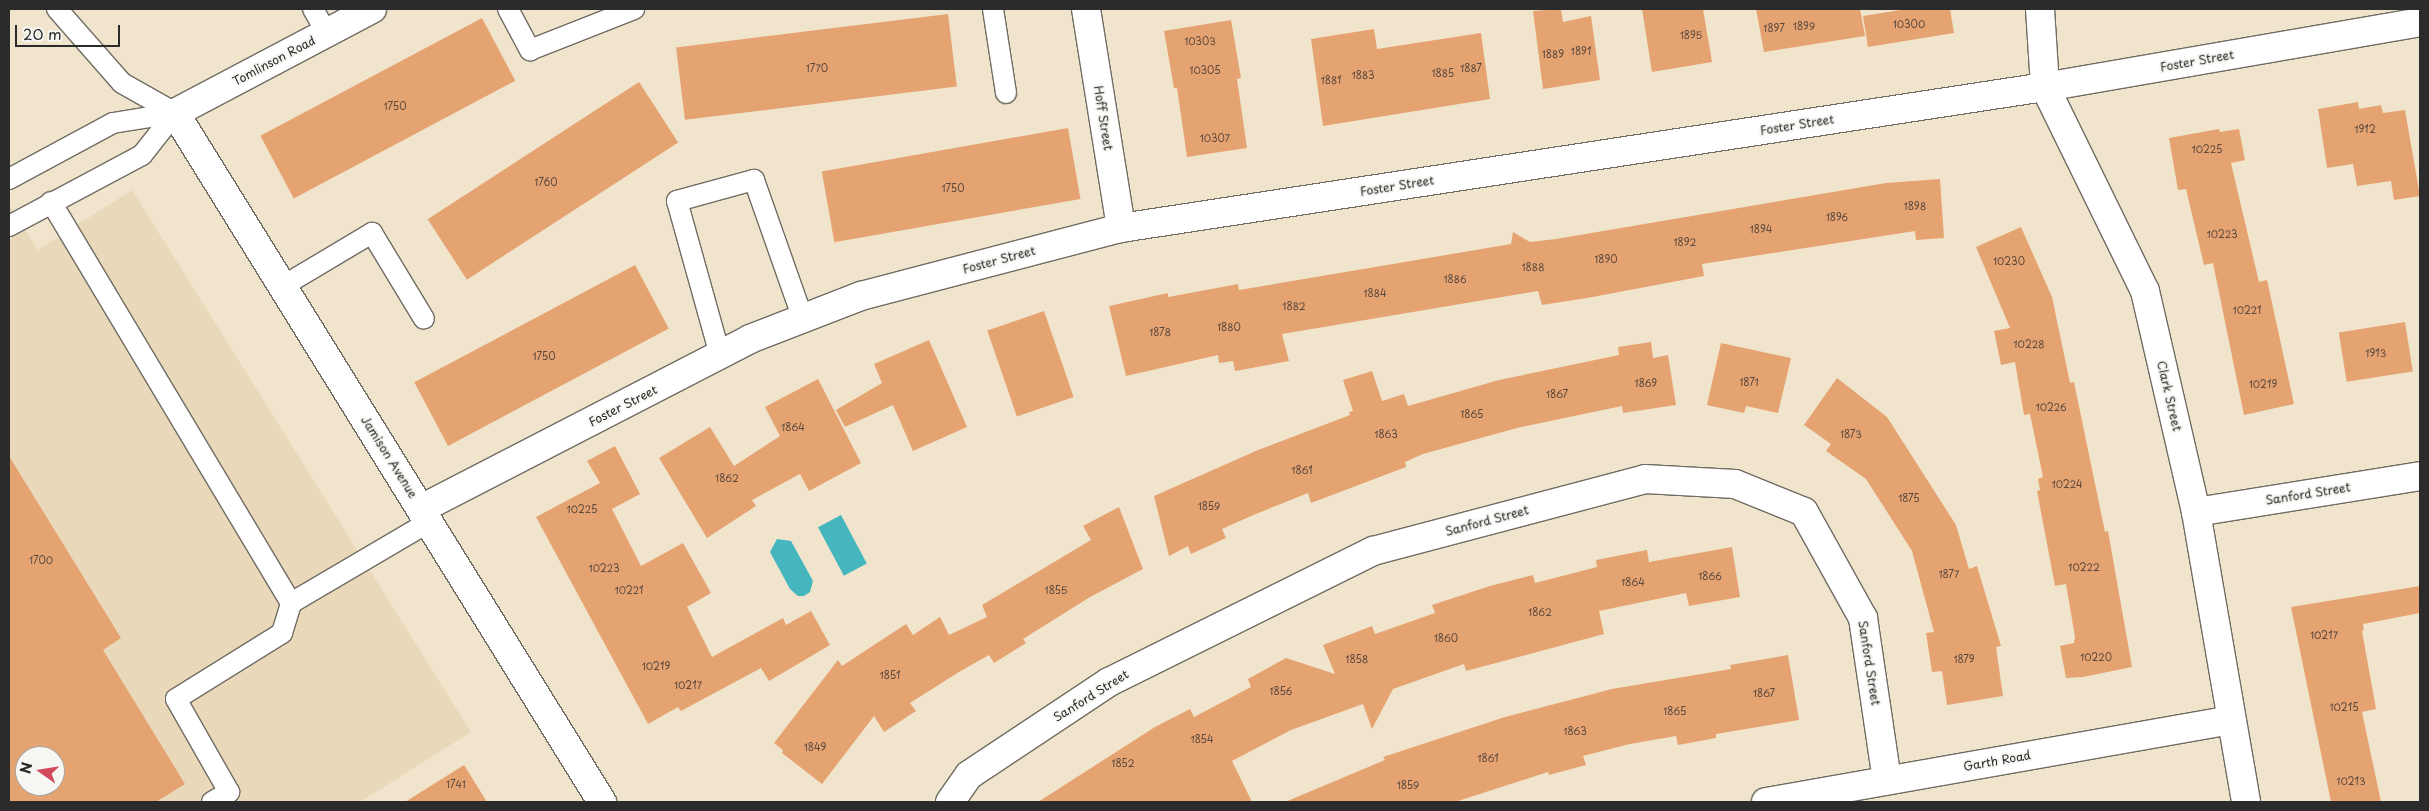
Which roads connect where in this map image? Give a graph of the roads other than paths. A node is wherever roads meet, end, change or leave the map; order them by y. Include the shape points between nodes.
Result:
1 (57, 9) edge
2 (313, 9) edge
3 (372, 9) edge
4 (508, 9) edge
5 (634, 9) edge
6 (993, 9) edge
7 (1086, 9) edge
8 (2040, 9) edge
9 (2420, 22) edge
10 (326, 33) junction
11 (2045, 87) junction
12 (1006, 93) dead end
13 (175, 113) junction
14 (9, 179) edge
15 (51, 202) junction
16 (9, 226) edge
17 (1121, 228) junction
18 (283, 286) junction
19 (424, 319) dead end
20 (802, 319) junction
21 (720, 355) junction
22 (2420, 476) edge
23 (2196, 512) junction
24 (425, 516) junction
25 (292, 603) junction
26 (2229, 720) junction
27 (1886, 780) junction
28 (212, 802) edge
29 (602, 802) edge
30 (950, 802) edge
31 (1766, 802) edge
32 (2246, 802) edge

1 - 13 lane via 122,83
2 - 10 lane
3 - 10 street, Tomlinson Road
4 - 5 lane via 530,50
6 - 12 lane
7 - 17 street, Hoff Street
8 - 11 street, Clark Street
9 - 11 street, Foster Street
10 - 13 street, Tomlinson Road
11 - 17 street, Foster Street
11 - 23 street, Clark Street via 2145,291
13 - 14 lane via 114,123
13 - 15 lane via 142,155
13 - 18 street, Jamison Avenue
15 - 16 lane
15 - 25 lane
17 - 20 street, Foster Street via 861,296
18 - 19 lane via 372,233
18 - 24 street, Jamison Avenue
20 - 21 street, Foster Street via 750,339
20 - 21 lane via 754,180 677,201
21 - 24 street, Foster Street
22 - 23 street, Sanford Street
23 - 26 street, Clark Street
24 - 25 lane
24 - 29 street, Jamison Avenue
25 - 28 lane via 282,633 176,699 229,792
26 - 27 street, Garth Road
26 - 32 street, Clark Street
27 - 30 street, Sanford Street via 1863,618 1804,512 1735,484 1645,479 1373,551 1109,682 969,775
27 - 31 street, Garth Road

